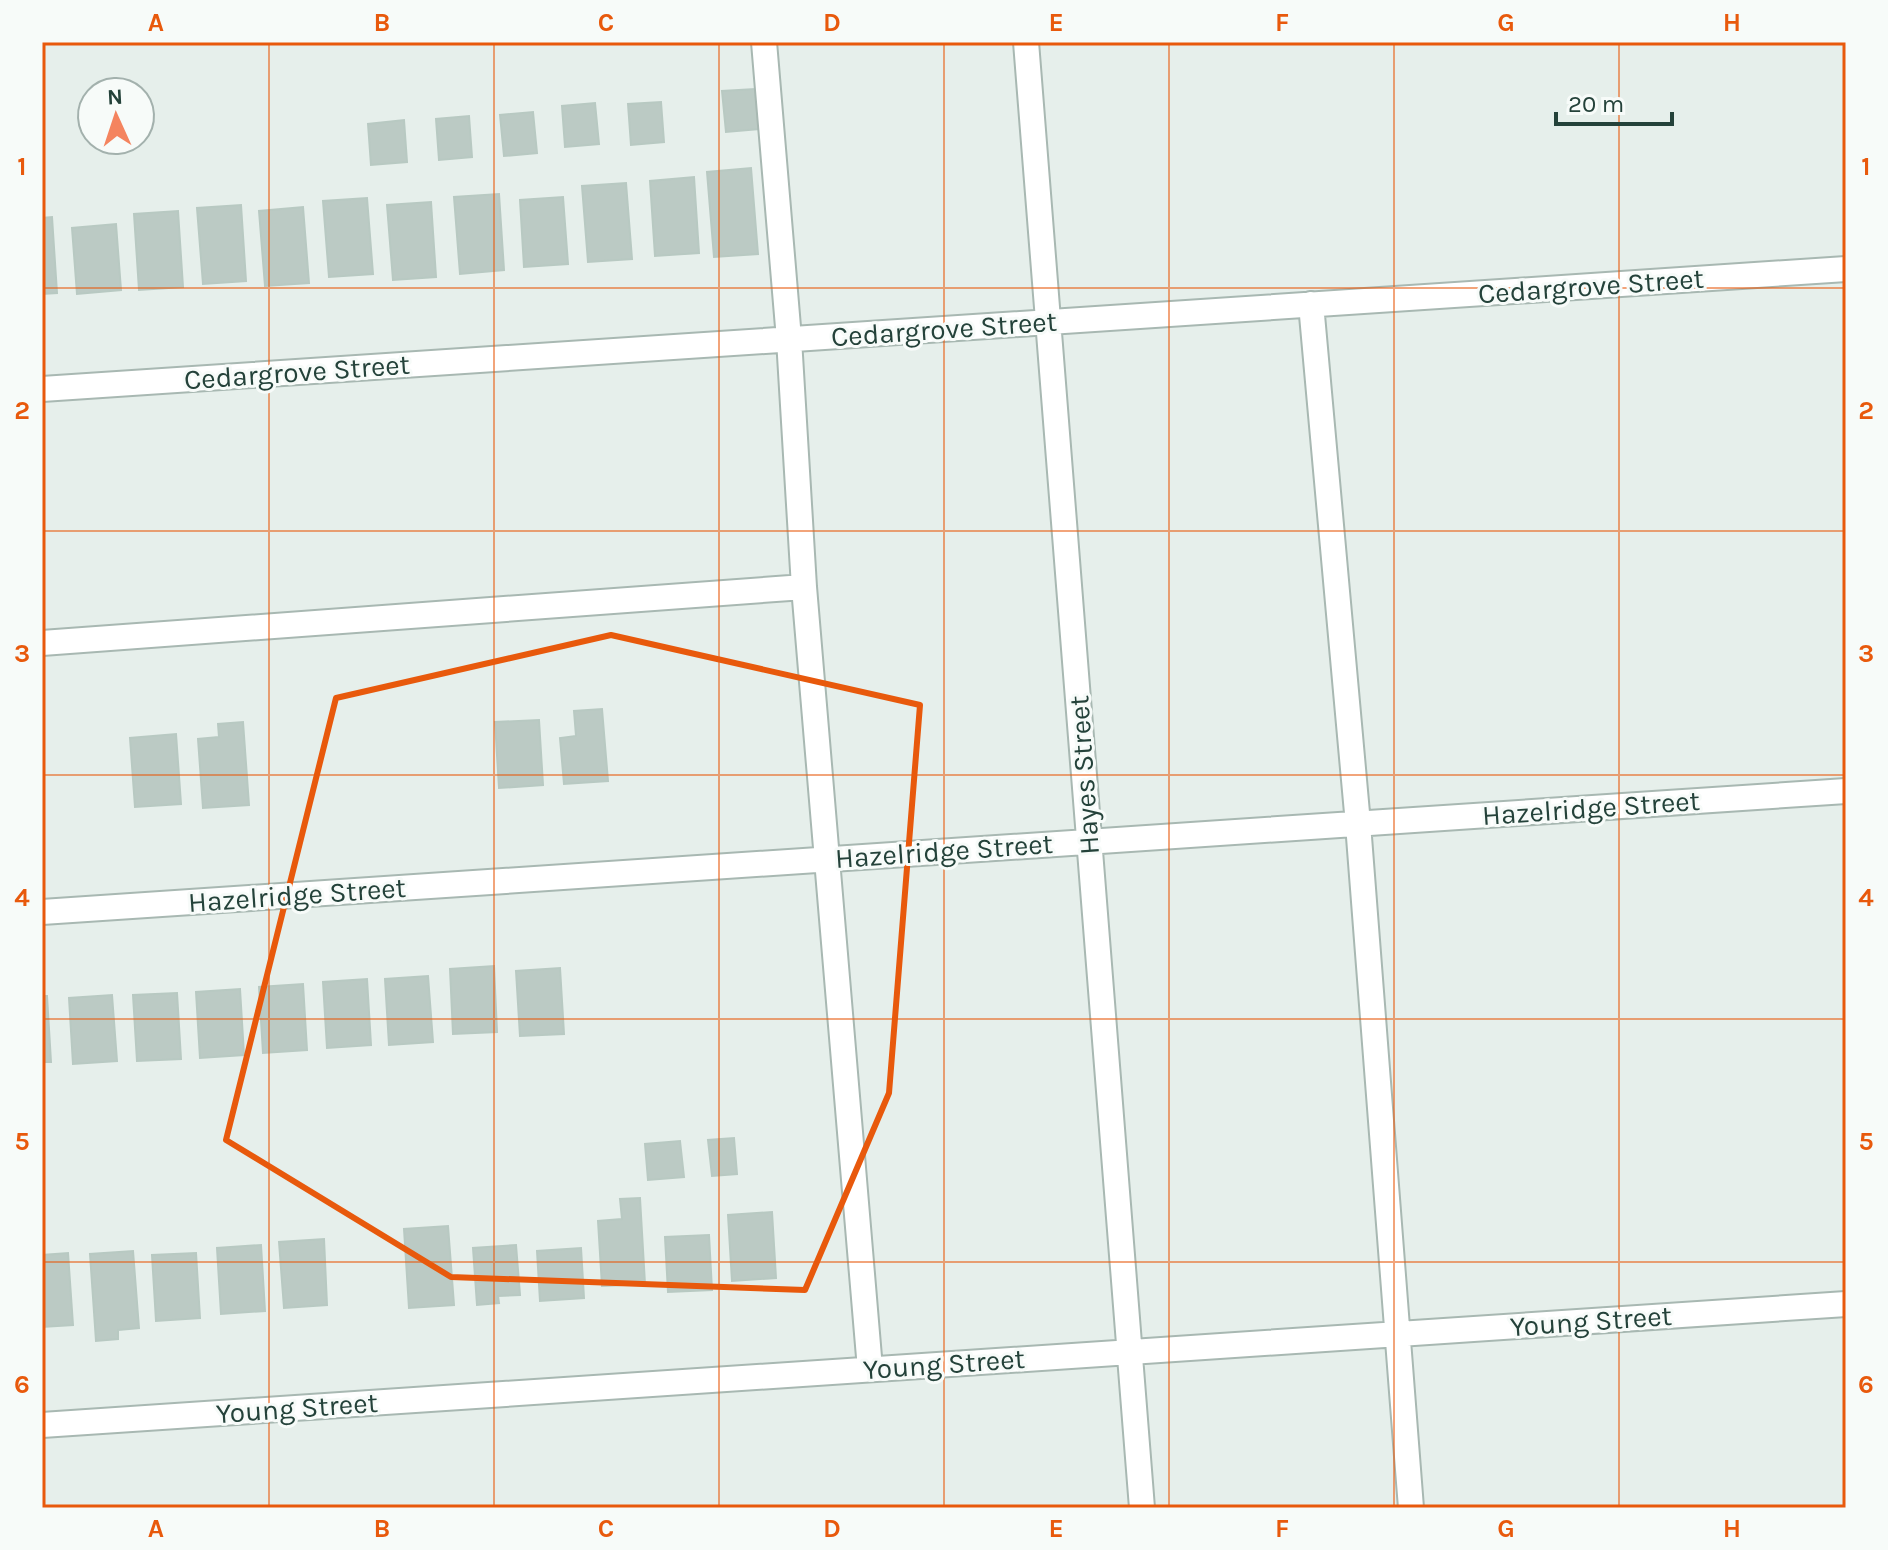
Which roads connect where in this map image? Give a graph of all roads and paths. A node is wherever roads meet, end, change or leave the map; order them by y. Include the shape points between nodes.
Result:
1 (764, 42) edge
2 (1026, 42) edge
3 (1846, 269) edge
4 (1311, 304) junction
5 (1049, 322) junction
6 (789, 339) junction
7 (42, 389) edge
8 (804, 587) junction
9 (42, 643) edge
10 (1846, 791) edge
11 (1358, 824) junction
12 (1089, 842) junction
13 (829, 859) junction
14 (42, 912) edge
15 (1846, 1304) edge
16 (1398, 1334) junction
17 (1129, 1352) junction
18 (870, 1369) junction
19 (42, 1425) edge
20 (1142, 1508) edge
21 (1411, 1508) edge

1 - 6 street
2 - 5 street, Hayes Street
3 - 4 street, Cedargrove Street
4 - 5 street, Cedargrove Street
4 - 11 street
5 - 6 street, Cedargrove Street
5 - 12 street, Hayes Street
6 - 7 street, Cedargrove Street
6 - 8 street
8 - 9 street
8 - 13 street
10 - 11 street, Hazelridge Street
11 - 12 street, Hazelridge Street
11 - 16 street
12 - 13 street, Hazelridge Street
12 - 17 street, Hayes Street
13 - 14 street, Hazelridge Street
13 - 18 street
15 - 16 street, Young Street
16 - 17 street, Young Street
16 - 21 street
17 - 18 street, Young Street
17 - 20 street, Hayes Street
18 - 19 street, Young Street

